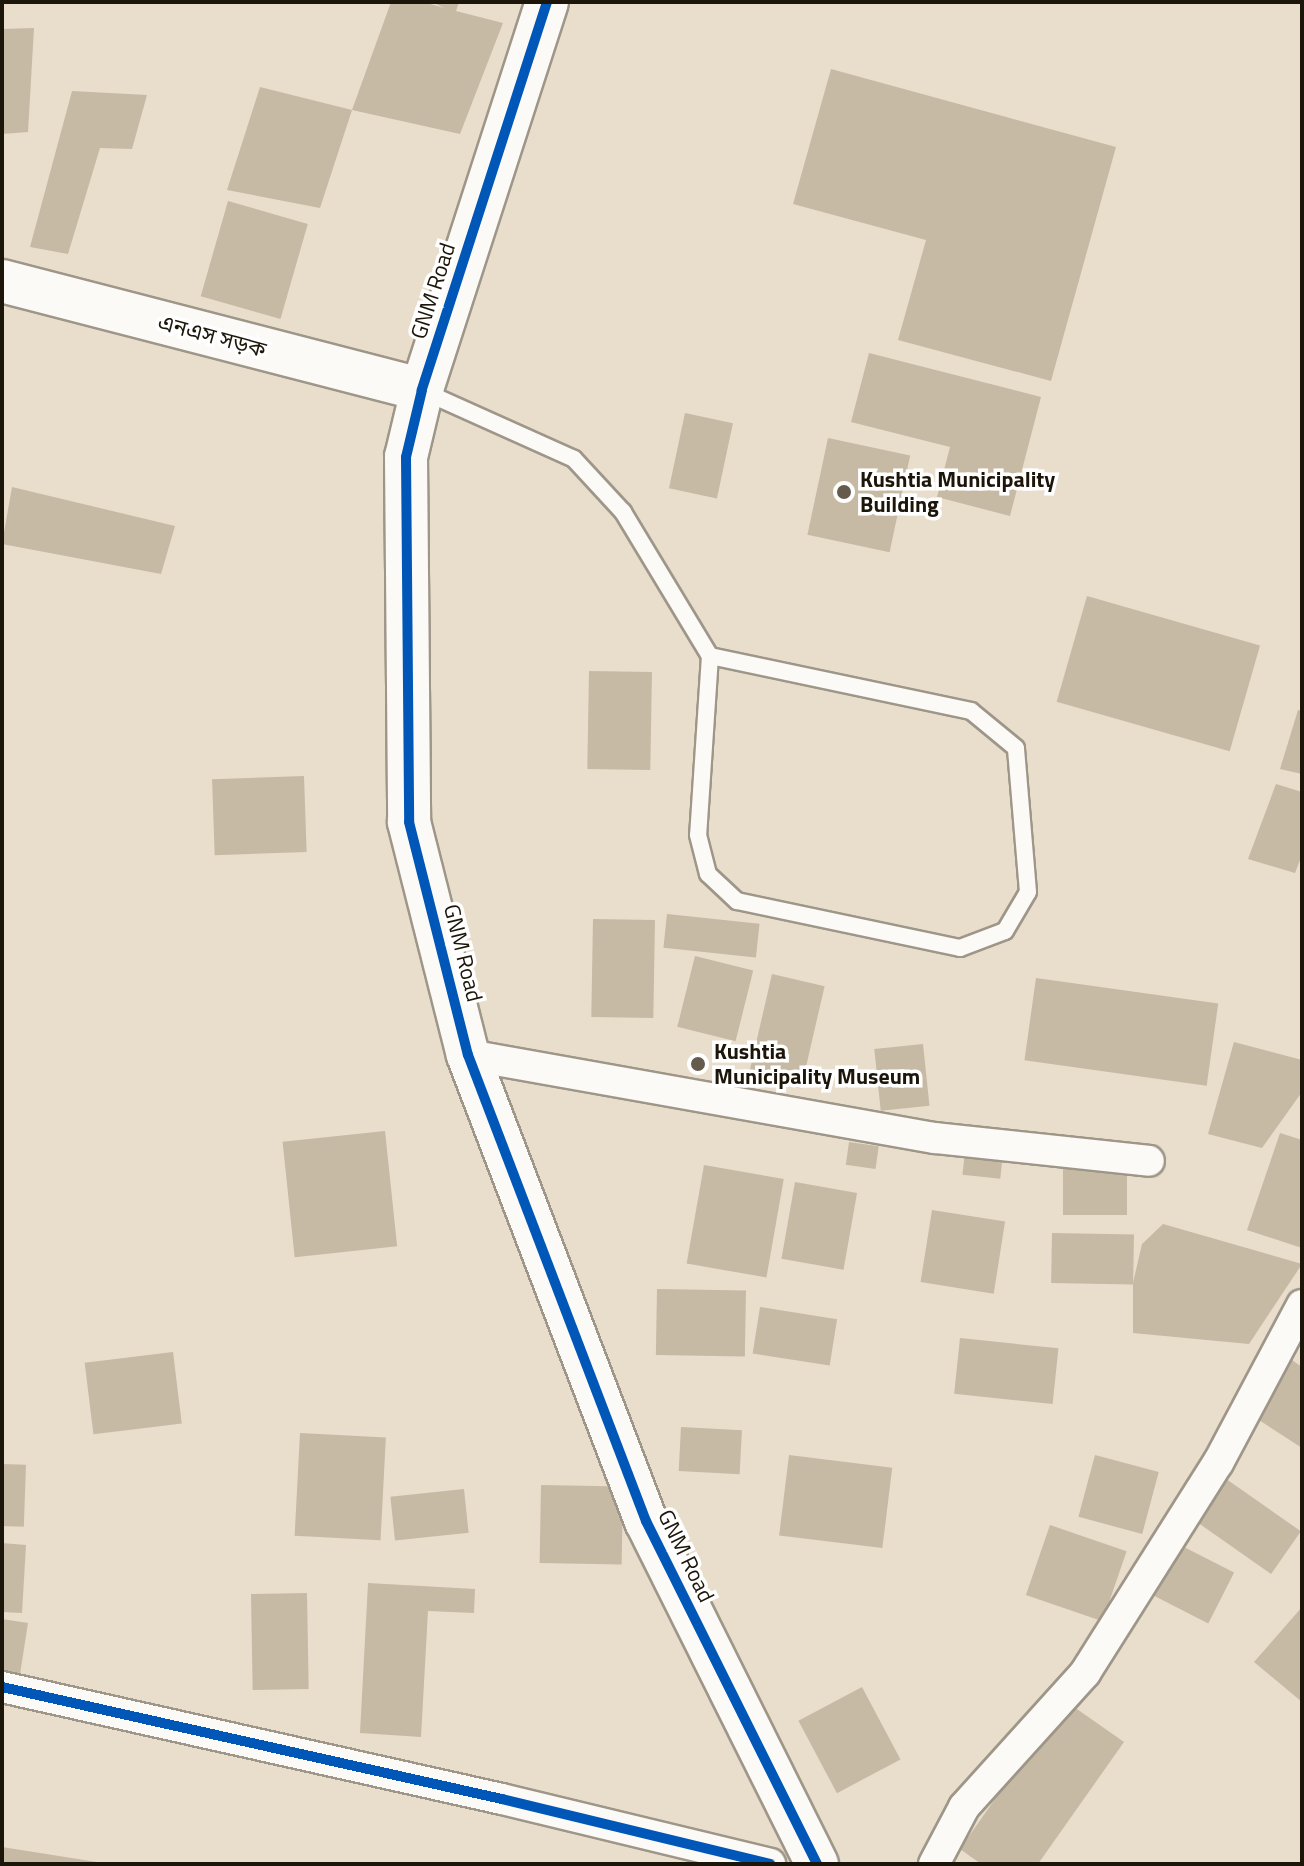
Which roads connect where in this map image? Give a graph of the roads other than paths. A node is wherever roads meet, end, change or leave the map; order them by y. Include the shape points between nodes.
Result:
1 (547, 2) edge
2 (2, 281) edge
3 (422, 390) junction
4 (710, 656) junction
5 (468, 1055) junction
6 (1149, 1161) dead end
7 (1302, 1305) edge
8 (2, 1687) edge
9 (770, 1864) edge
10 (817, 1864) edge
11 (934, 1864) edge

1 - 3 street, GNM Road
2 - 3 street, এনএস সড়ক
3 - 4 lane via 574,459 623,512
3 - 5 street, GNM Road via 406,457 409,822
4 - 4 lane via 971,711 1016,748 1028,892 1005,931 960,948 737,901 708,874 698,835
5 - 6 street via 935,1138
5 - 10 street, GNM Road via 646,1521
7 - 11 street via 1218,1463 1085,1673 964,1807
8 - 9 street

